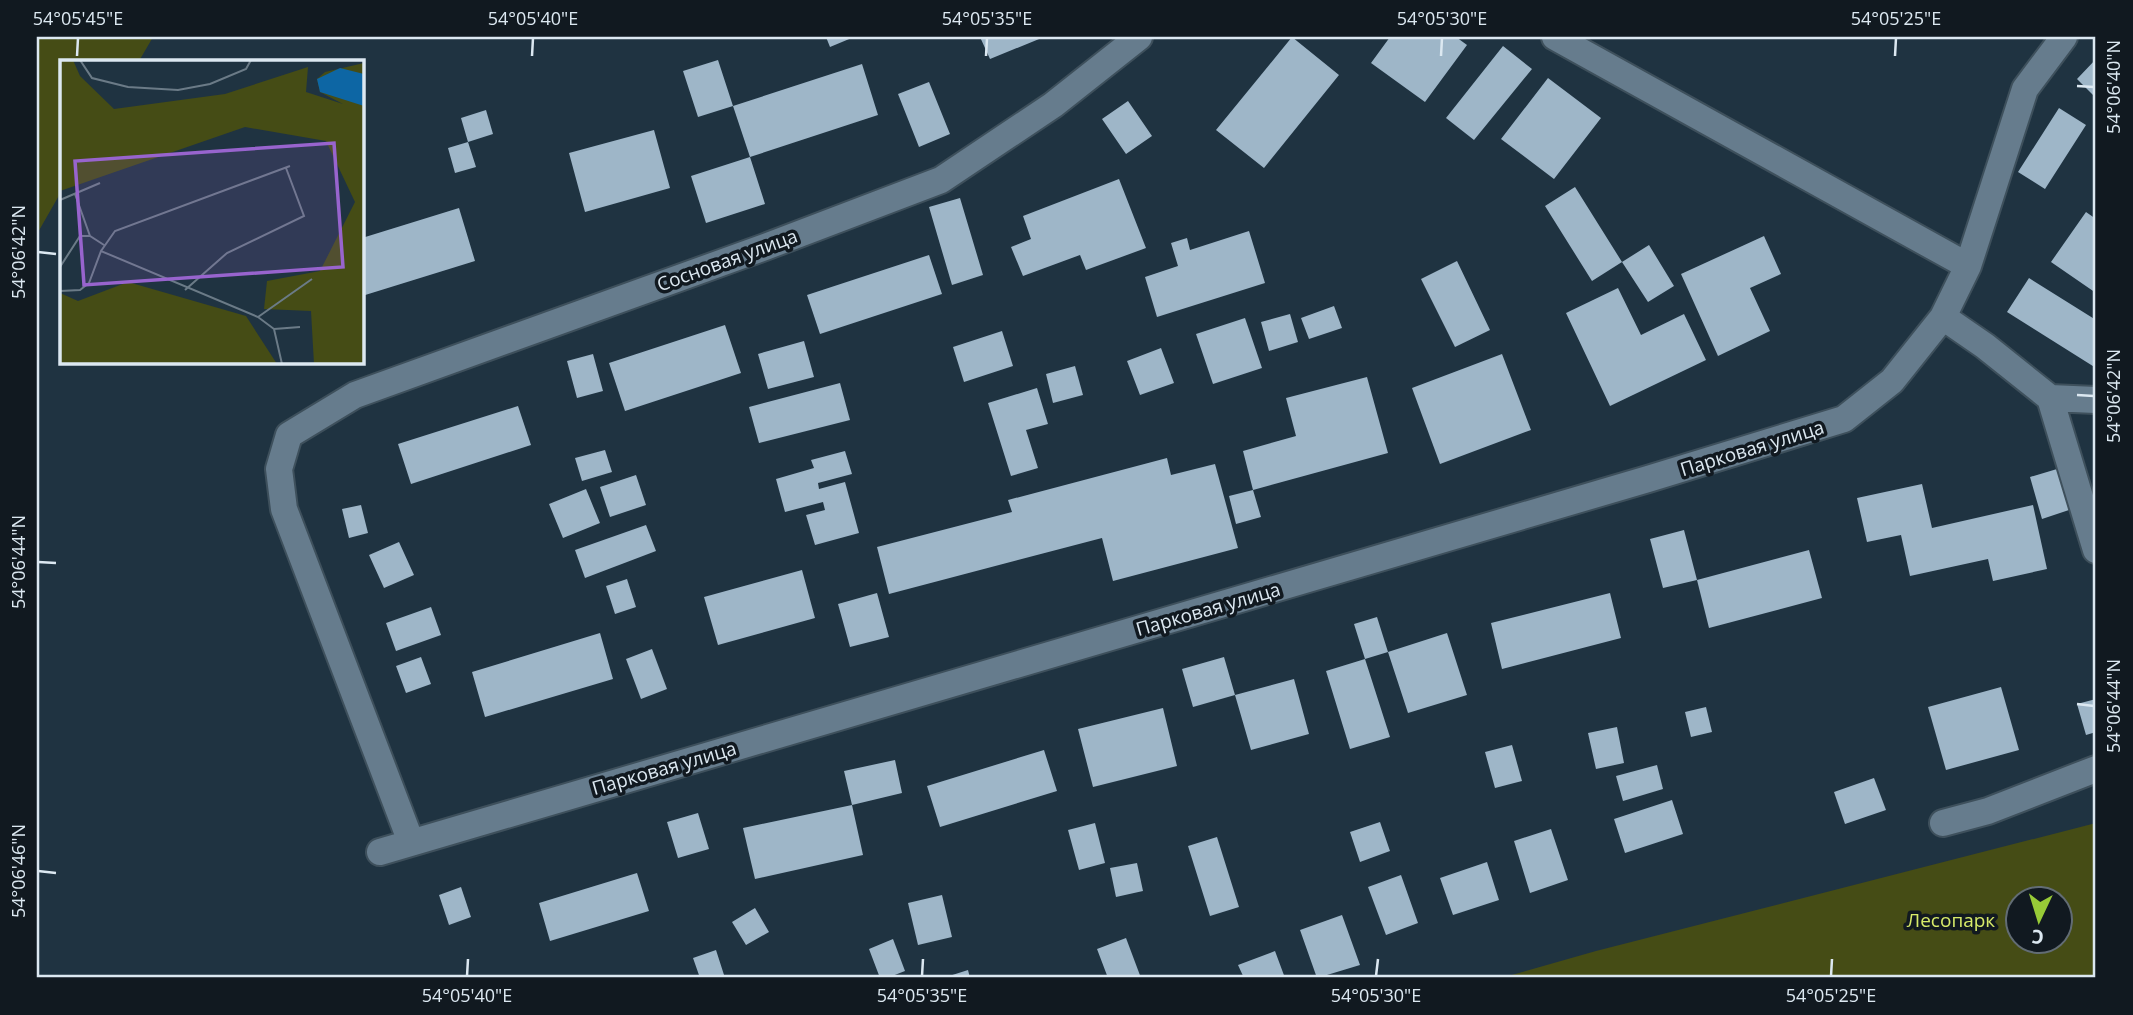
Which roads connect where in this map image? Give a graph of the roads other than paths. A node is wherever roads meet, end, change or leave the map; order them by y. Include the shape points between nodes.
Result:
1 (1139, 37) edge
2 (1555, 37) edge
3 (2064, 37) edge
4 (1968, 266) junction
5 (1943, 317) junction
6 (2050, 398) junction
7 (2096, 400) edge
8 (2096, 550) edge
9 (2096, 769) edge
10 (1943, 822) dead end
11 (411, 842) junction
12 (380, 852) dead end

1 - 11 street, Сосновая улица via 1053,105 941,180 355,394 289,435 279,469 284,509
2 - 4 street
3 - 4 street, Парковая улица via 2025,89
4 - 5 street, Парковая улица
5 - 6 street
5 - 11 street, Парковая улица via 1892,381 1844,419
6 - 7 street
6 - 8 street
9 - 10 street via 1988,811
11 - 12 street, Парковая улица

